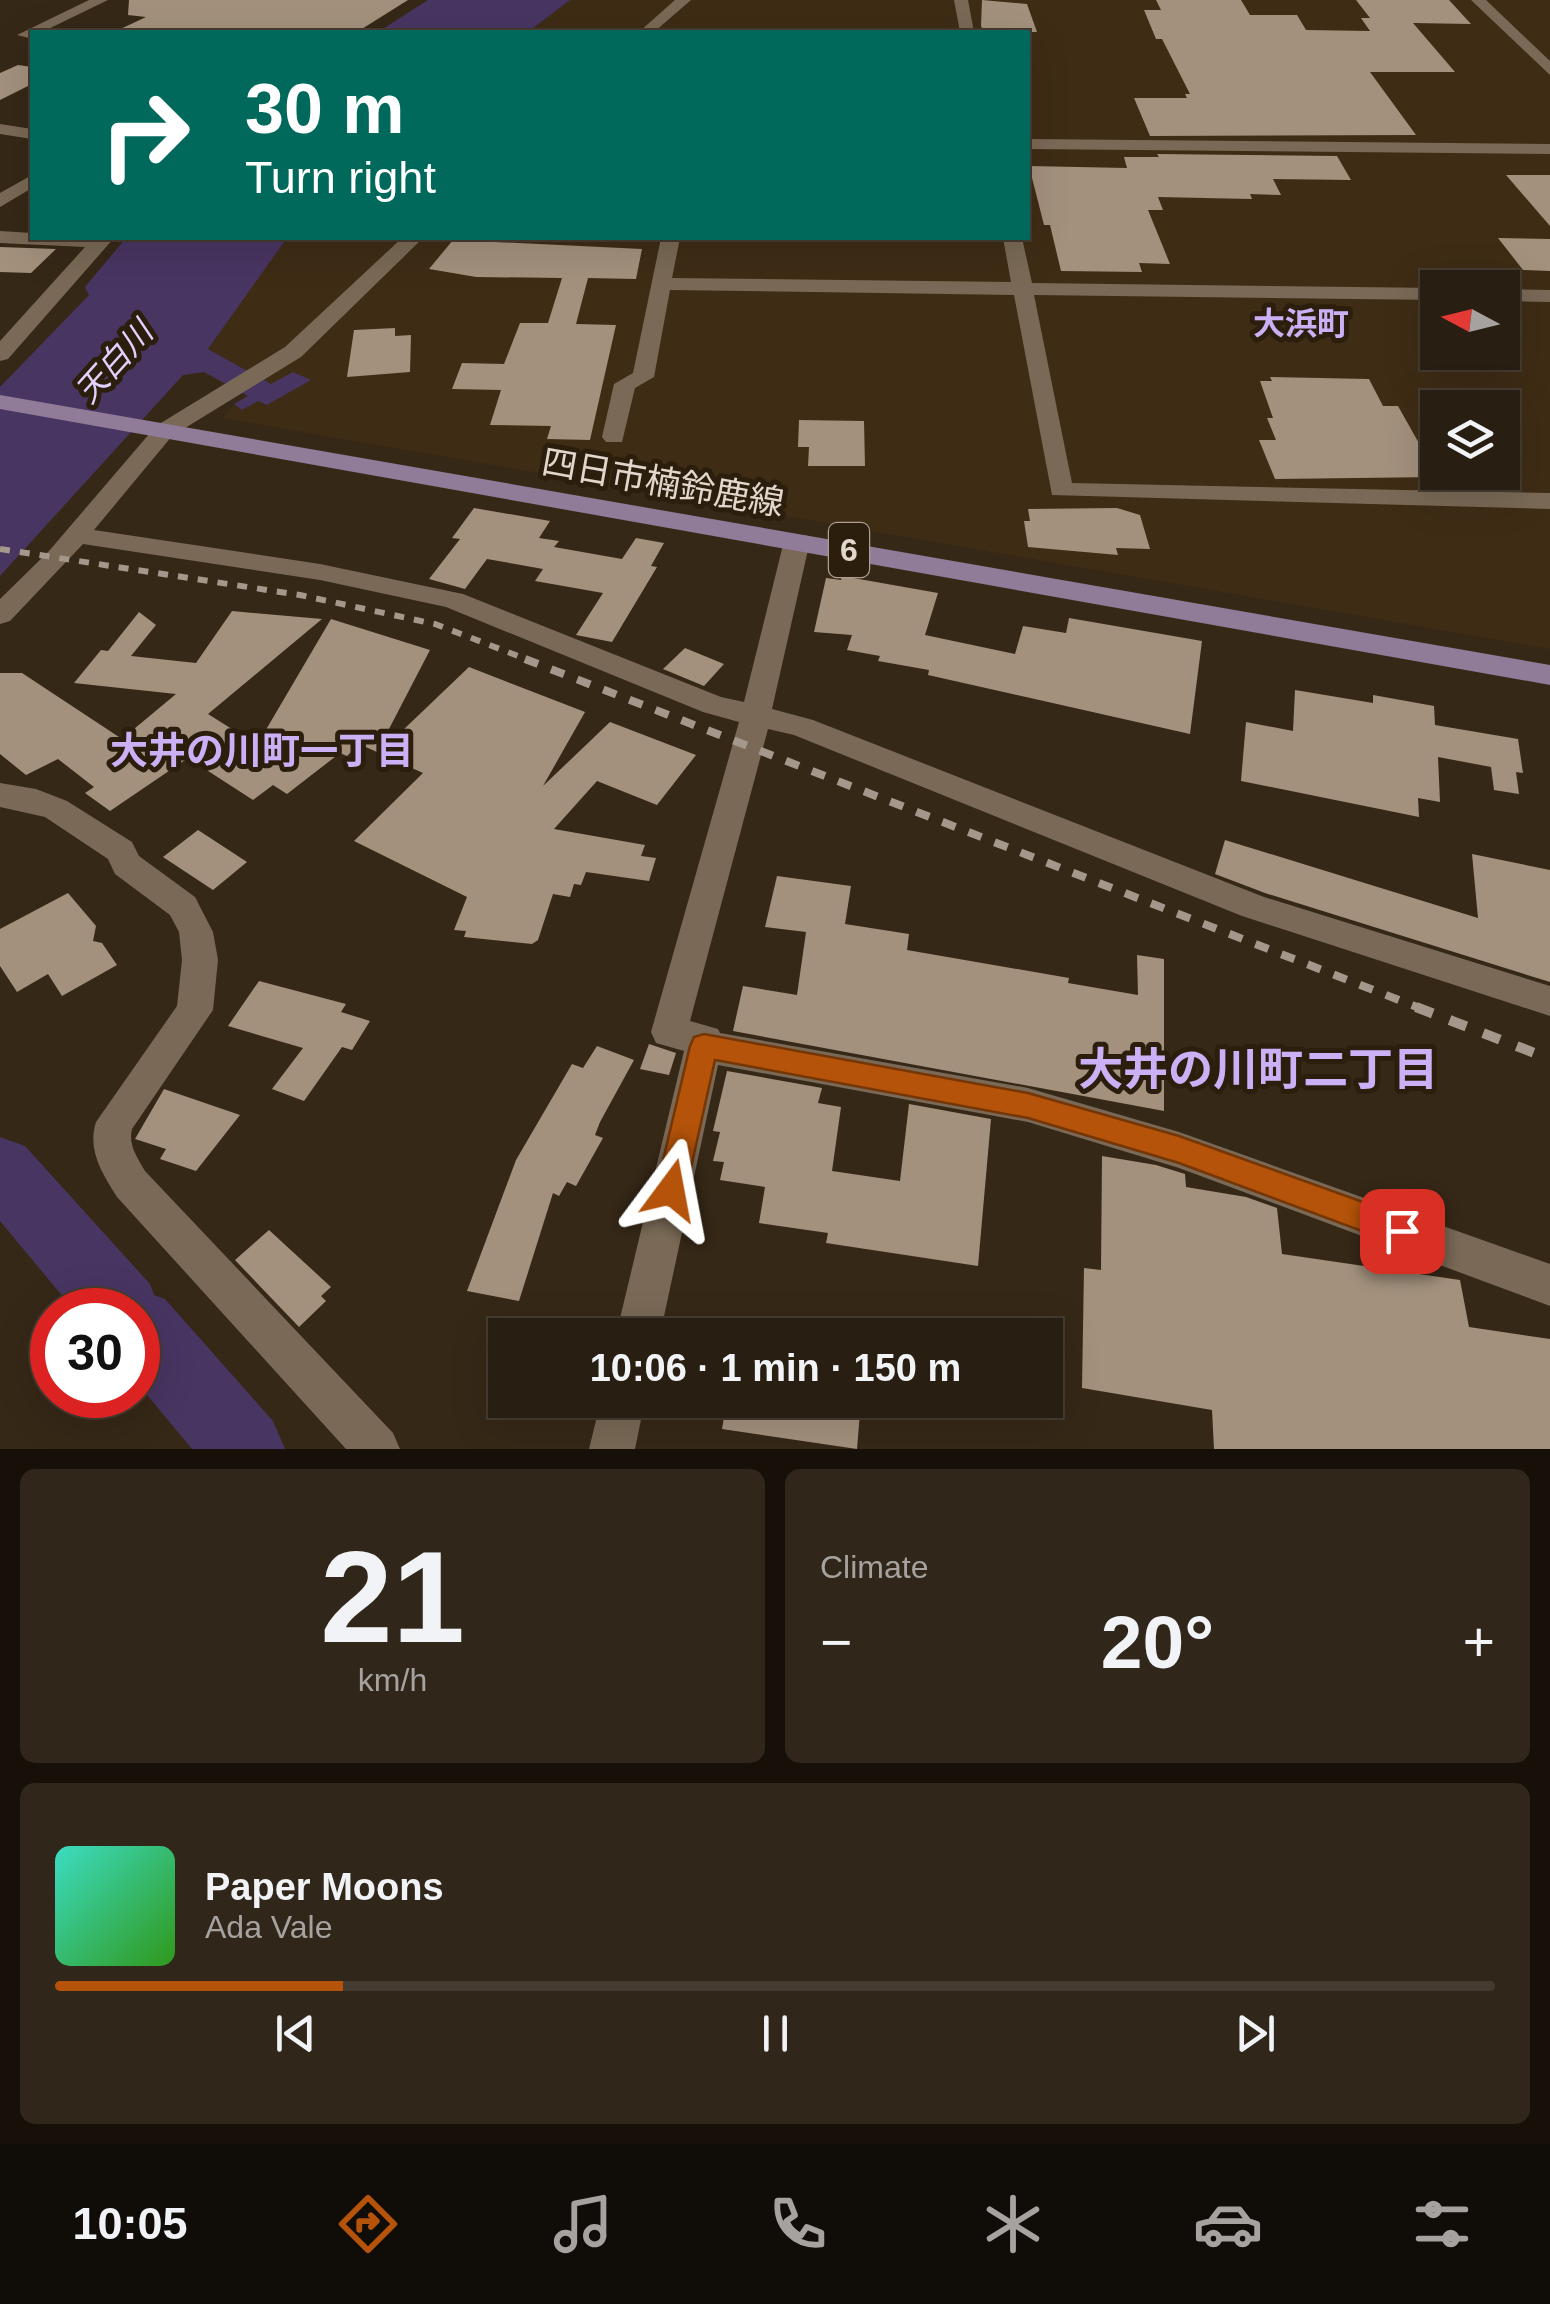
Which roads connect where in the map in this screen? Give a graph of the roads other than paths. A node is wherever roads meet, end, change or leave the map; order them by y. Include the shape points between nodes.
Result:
1 (101, 0) edge
2 (684, 0) edge
3 (960, 0) edge
4 (1478, 0) edge
5 (32, 30) edge
6 (648, 30) edge
7 (967, 30) edge
8 (1550, 70) edge
9 (4, 133) edge
10 (30, 134) edge
11 (1030, 144) edge
12 (1550, 149) edge
13 (30, 181) edge
14 (0, 201) edge
15 (0, 237) edge
16 (30, 238) edge
17 (102, 240) edge
18 (411, 240) edge
19 (670, 240) edge
20 (1013, 240) edge
21 (660, 284) junction
22 (1022, 288) junction
23 (1420, 294) edge
24 (1520, 295) edge
25 (1550, 296) edge
26 (0, 354) edge
27 (0, 402) edge
28 (156, 429) junction
29 (614, 437) dead end
30 (1550, 501) edge
31 (74, 535) junction
32 (797, 541) junction
33 (0, 615) edge
34 (1550, 676) edge
35 (756, 716) junction
36 (0, 795) edge
37 (1550, 1002) edge
38 (704, 1046) junction
39 (1550, 1285) edge
40 (642, 1318) edge
41 (619, 1418) edge
42 (377, 1449) edge
43 (612, 1449) edge

1 - 5 street
2 - 6 street
3 - 7 street
4 - 8 street
9 - 10 street
11 - 12 street
13 - 14 street
15 - 16 street
17 - 26 street
18 - 28 street via 266,371
19 - 21 street
20 - 22 street
21 - 22 street
21 - 29 street via 643,377 625,384
22 - 23 street
22 - 30 street via 1061,490
24 - 25 street
27 - 28 main road, 四日市楠鈴鹿線 / 6
28 - 31 street
28 - 32 main road, 四日市楠鈴鹿線 / 6
31 - 33 street
31 - 35 street via 320,572 453,600 713,706
32 - 34 main road, 四日市楠鈴鹿線 / 6
32 - 35 street
35 - 37 street via 802,726 1254,907
35 - 38 street via 670,1032 705,1040
36 - 42 street via 56,809 120,851 128,866 183,906 200,960 195,1010 115,1122 110,1139 118,1163
38 - 39 street via 1028,1106 1179,1150
38 - 40 street
41 - 43 street

